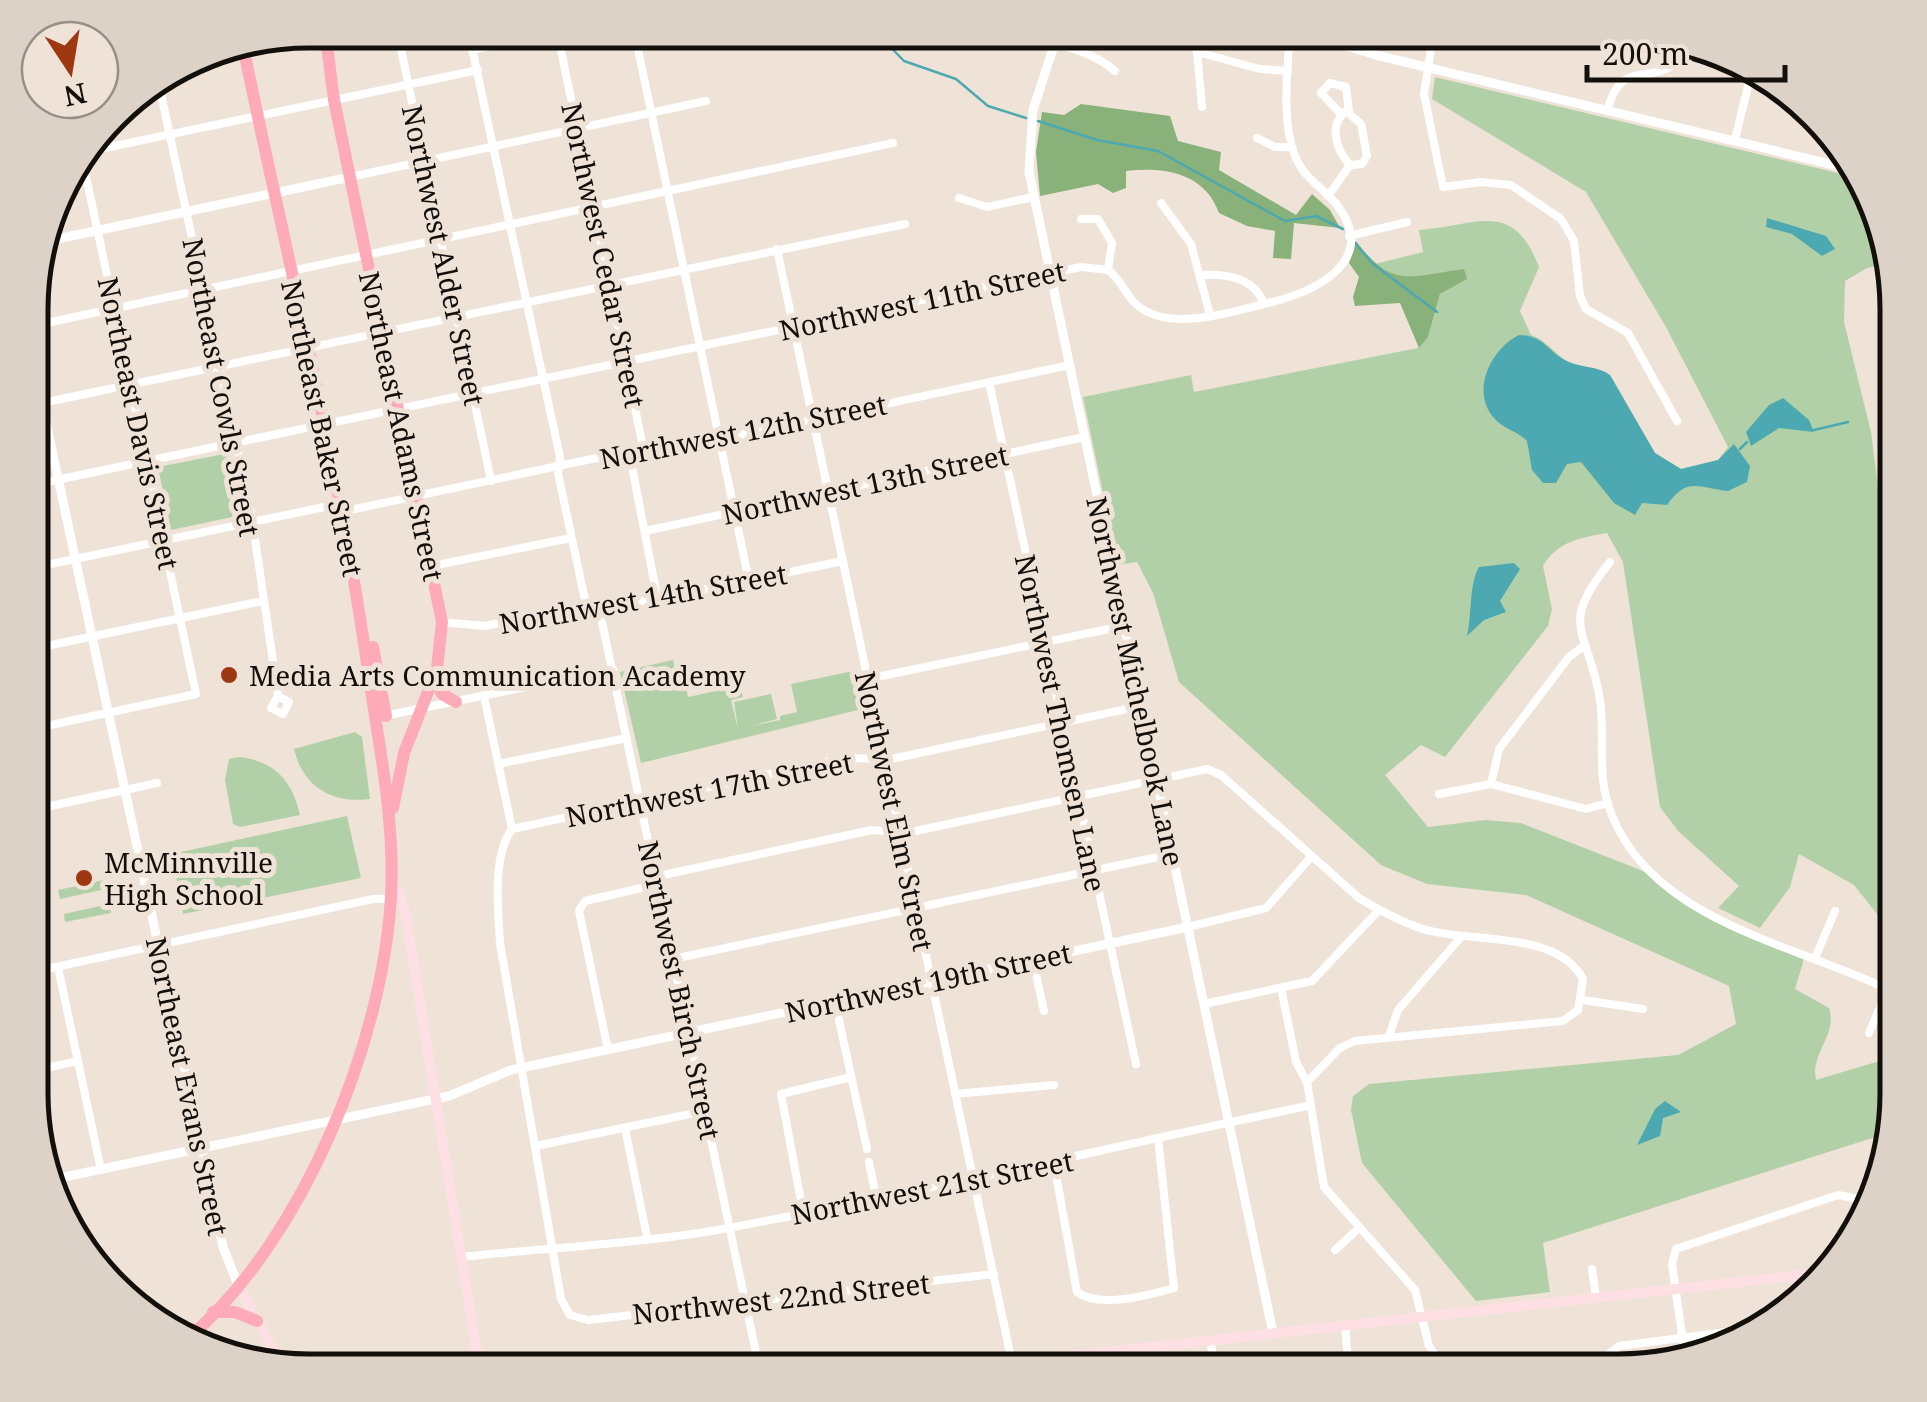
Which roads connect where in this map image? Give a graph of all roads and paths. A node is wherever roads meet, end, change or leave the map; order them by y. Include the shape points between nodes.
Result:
1 (327, 48) edge
2 (401, 48) edge
3 (481, 48) edge
4 (563, 48) edge
5 (638, 48) edge
6 (1052, 48) edge
7 (1060, 48) edge
8 (1290, 48) edge
9 (1358, 48) edge
10 (1431, 48) edge
11 (472, 50) joint
12 (245, 56) edge
13 (1680, 59) dead end
14 (1428, 67) junction
15 (478, 70) junction
16 (1115, 71) dead end
17 (1288, 71) junction
18 (1749, 83) edge
19 (408, 84) junction
20 (161, 94) edge
21 (334, 100) junction
22 (706, 101) dead end
23 (1202, 108) dead end
24 (1608, 108) junction
25 (258, 116) junction
26 (652, 116) junction
27 (578, 130) junction
28 (170, 135) junction
29 (1256, 138) dead end
30 (1735, 139) junction
31 (893, 143) dead end
32 (495, 146) junction
33 (1291, 147) junction
34 (103, 149) edge
35 (424, 162) junction
36 (1350, 165) junction
37 (1835, 165) edge
38 (86, 174) edge
39 (350, 177) junction
40 (668, 191) junction
41 (274, 193) junction
42 (1328, 196) junction
43 (1034, 197) junction
44 (959, 198) dead end
45 (1161, 203) dead end
46 (594, 206) junction
47 (186, 212) junction
48 (1081, 219) dead end
49 (1407, 222) dead end
50 (512, 224) junction
51 (905, 224) dead end
52 (98, 230) junction
53 (1349, 236) junction
54 (58, 239) edge
55 (440, 239) junction
56 (777, 249) junction
57 (367, 255) junction
58 (684, 268) junction
59 (1108, 270) junction
60 (290, 271) junction
61 (1050, 273) junction
62 (1200, 275) junction
63 (609, 284) junction
64 (203, 290) junction
65 (527, 300) junction
66 (1264, 304) junction
67 (114, 308) junction
68 (456, 314) junction
69 (1210, 314) junction
70 (47, 323) edge
71 (793, 326) junction
72 (382, 330) junction
73 (307, 346) junction
74 (700, 346) junction
75 (626, 361) junction
76 (219, 365) junction
77 (1070, 365) junction
78 (543, 378) junction
79 (989, 382) junction
80 (130, 384) junction
81 (472, 391) junction
82 (47, 402) edge
83 (398, 407) junction
84 (812, 420) junction
85 (1677, 421) dead end
86 (323, 423) junction
87 (1084, 437) junction
88 (719, 440) junction
89 (47, 441) edge
90 (235, 442) junction
91 (1004, 454) junction
92 (637, 455) junction
93 (147, 461) junction
94 (559, 466) junction
95 (58, 480) junction
96 (490, 480) junction
97 (47, 482) edge
98 (828, 492) junction
99 (417, 496) junction
100 (340, 508) junction
101 (734, 512) junction
102 (252, 522) junction
103 (645, 531) junction
104 (571, 538) junction
105 (164, 542) junction
106 (76, 559) junction
107 (842, 561) junction
108 (1610, 562) dead end
109 (47, 565) edge
110 (432, 566) junction
111 (749, 580) junction
112 (657, 596) junction
113 (263, 601) junction
114 (586, 605) junction
115 (599, 608) junction
116 (180, 618) junction
117 (442, 622) junction
118 (1123, 626) junction
119 (92, 636) junction
120 (1044, 642) junction
121 (47, 646) edge
122 (1584, 646) junction
123 (612, 669) junction
124 (434, 678) junction
125 (867, 679) junction
126 (278, 696) dead end
127 (484, 696) junction
128 (456, 702) junction
129 (1140, 706) junction
130 (422, 708) junction
131 (108, 713) junction
132 (380, 717) junction
133 (1061, 722) junction
134 (48, 726) edge
135 (627, 738) junction
136 (884, 760) junction
137 (498, 764) junction
138 (1156, 780) junction
139 (157, 783) dead end
140 (1491, 784) junction
141 (124, 790) junction
142 (1439, 794) dead end
143 (1077, 798) junction
144 (640, 802) junction
145 (1608, 803) junction
146 (48, 806) edge
147 (391, 817) junction
148 (512, 829) junction
149 (900, 833) junction
150 (1172, 854) junction
151 (1312, 857) junction
152 (1092, 870) junction
153 (391, 878) junction
154 (657, 881) junction
155 (390, 899) junction
156 (916, 908) junction
157 (1379, 910) junction
158 (1835, 911) dead end
159 (1188, 927) junction
160 (1461, 937) junction
161 (1108, 944) junction
162 (158, 945) junction
163 (1815, 958) junction
164 (673, 960) junction
165 (1033, 960) junction
166 (58, 967) junction
167 (48, 969) edge
168 (932, 981) junction
169 (1879, 985) edge
170 (1281, 988) junction
171 (1583, 1000) junction
172 (835, 1002) junction
173 (1204, 1004) junction
174 (1642, 1009) dead end
175 (1044, 1012) dead end
176 (1879, 1015) edge
177 (689, 1033) junction
178 (1869, 1033) dead end
179 (1389, 1036) junction
180 (608, 1050) junction
181 (78, 1061) junction
182 (1136, 1064) dead end
183 (48, 1068) edge
184 (522, 1068) junction
185 (851, 1077) junction
186 (1306, 1082) junction
187 (1054, 1085) dead end
188 (955, 1094) junction
189 (435, 1098) junction
190 (1307, 1106) junction
191 (705, 1111) junction
192 (337, 1119) junction
193 (1229, 1122) junction
194 (624, 1128) junction
195 (1158, 1138) junction
196 (536, 1146) junction
197 (202, 1148) junction
198 (867, 1149) dead end
199 (869, 1162) dead end
200 (1054, 1162) junction
201 (102, 1170) junction
202 (973, 1176) junction
203 (62, 1178) edge
204 (876, 1197) junction
205 (1857, 1199) edge
206 (803, 1212) junction
207 (730, 1228) junction
208 (1359, 1228) junction
209 (647, 1237) junction
210 (553, 1247) junction
211 (1335, 1250) dead end
212 (462, 1257) junction
213 (1592, 1270) dead end
214 (994, 1274) junction
215 (1806, 1274) edge
216 (238, 1285) junction
217 (1674, 1288) junction
218 (1596, 1297) junction
219 (746, 1302) junction
220 (213, 1312) junction
221 (1425, 1316) junction
222 (256, 1321) junction
223 (1345, 1325) junction
224 (197, 1330) edge
225 (1274, 1333) junction
226 (1722, 1333) edge
227 (1682, 1339) junction
228 (1210, 1340) junction
229 (1683, 1346) edge
230 (274, 1351) edge
231 (477, 1354) edge
232 (756, 1354) edge
233 (1010, 1354) edge
234 (1108, 1354) edge
235 (1213, 1354) edge
236 (1348, 1354) edge
237 (1436, 1354) edge
238 (1608, 1354) edge

1 - 21 highway, Northeast Adams Street
2 - 19 street, Northwest Alder Street
3 - 11 street
4 - 27 street, Northwest Cedar Street
5 - 26 street
6 - 43 street, Northwest Michelbook Lane via 1030,134
7 - 16 street via 1104,61
8 - 17 street
9 - 14 street
10 - 14 street
11 - 15 street
12 - 25 highway, Northeast Baker Street
13 - 24 street via 1672,68 1623,78
14 - 24 street
14 - 85 street via 1424,94 1443,187 1511,185 1560,218 1574,241 1586,309 1628,332
15 - 19 street
15 - 32 street
17 - 23 street via 1197,52
17 - 33 street
18 - 30 street
19 - 21 street
19 - 35 street, Northwest Alder Street
20 - 28 street, Northeast Cowls Street
21 - 25 street
21 - 39 highway, Northeast Adams Street
22 - 26 street
24 - 30 street
25 - 28 street
25 - 41 highway, Northeast Baker Street
26 - 27 street
26 - 40 street
27 - 32 street
27 - 46 street, Northwest Cedar Street
28 - 34 street
28 - 47 street, Northeast Cowls Street
29 - 33 street
30 - 37 street
31 - 40 street
32 - 35 street
32 - 50 street
33 - 42 street via 1306,176
35 - 39 street
35 - 55 street, Northwest Alder Street
36 - 36 street via 1362,164 1368,152 1361,124 1345,113 1336,140
36 - 42 street
38 - 52 street, Northeast Davis Street
39 - 41 street
39 - 57 highway, Northeast Adams Street
40 - 46 street
40 - 58 street
41 - 47 street
41 - 60 highway, Northeast Baker Street
42 - 53 street
43 - 44 street via 986,207
43 - 61 street, Northwest Michelbook Lane
45 - 62 street via 1191,244
46 - 50 street
46 - 63 street, Northwest Cedar Street
47 - 52 street
47 - 64 street, Northeast Cowls Street
48 - 59 street via 1098,219 1112,243
49 - 53 street
50 - 55 street
50 - 65 street
51 - 56 street
52 - 54 street
52 - 67 street, Northeast Davis Street
53 - 66 street via 1344,262 1326,283
55 - 57 street
55 - 68 street, Northwest Alder Street
56 - 58 street
56 - 71 street, Northwest Elm Street
57 - 60 street
57 - 72 highway, Northeast Adams Street
58 - 63 street
58 - 74 street
59 - 61 street, Northwest 11th Street via 1091,265
59 - 69 street via 1133,302 1153,314
60 - 64 street
60 - 73 highway, Northeast Baker Street
61 - 71 street, Northwest 11th Street
61 - 77 street, Northwest Michelbook Lane
62 - 66 street via 1244,280 1259,290
62 - 69 street
63 - 65 street
63 - 75 street, Northwest Cedar Street
64 - 67 street
64 - 76 street, Northeast Cowls Street
65 - 68 street
65 - 78 street
66 - 69 street
67 - 70 street
67 - 80 street, Northeast Davis Street
68 - 72 street
68 - 81 street, Northwest Alder Street
71 - 74 street, Northwest 11th Street
71 - 84 street, Northwest Elm Street
72 - 73 street
72 - 83 highway, Northeast Adams Street
73 - 76 street
73 - 86 highway, Northeast Baker Street
74 - 75 street, Northwest 11th Street
74 - 88 street
75 - 78 street, Northwest 11th Street
75 - 92 street, Northwest Cedar Street via 642,442
76 - 80 street
76 - 90 street, Northeast Cowls Street
77 - 79 street, Northwest 12th Street
77 - 87 street, Northwest Michelbook Lane
78 - 81 street, Northwest 11th Street
78 - 94 street
79 - 84 street, Northwest 12th Street
79 - 91 street, Northwest Thomsen Lane
80 - 82 street
80 - 93 street, Northeast Davis Street
81 - 83 street, Northwest 11th Street
81 - 96 street, Northwest Alder Street
83 - 86 street, Northwest 11th Street
83 - 99 highway, Northeast Adams Street
84 - 88 street, Northwest 12th Street
84 - 98 street, Northwest Elm Street
86 - 90 street, Northwest 11th Street
86 - 100 highway, Northeast Baker Street
87 - 91 street, Northwest 13th Street
87 - 118 street, Northwest Michelbook Lane
88 - 92 street, Northwest 12th Street
88 - 101 street
89 - 95 street, Northeast Evans Street
90 - 93 street, Northwest 11th Street
90 - 102 street, Northeast Cowls Street
91 - 98 street, Northwest 13th Street
91 - 120 street, Northwest Thomsen Lane
92 - 94 street, Northwest 12th Street
92 - 103 street, Northwest Cedar Street via 632,468
93 - 95 street, Northwest 11th Street
93 - 105 street, Northeast Davis Street
94 - 96 street, Northwest 12th Street
94 - 104 street
95 - 97 street, Northwest 11th Street
95 - 106 street, Northeast Evans Street
96 - 99 street, Northwest 12th Street
98 - 101 street, Northwest 13th Street
98 - 107 street, Northwest Elm Street
99 - 100 street, Northwest 12th Street
99 - 110 highway, Northeast Adams Street
100 - 102 street, Northwest 12th Street
100 - 132 highway, Northeast Baker Street
101 - 103 street, Northwest 13th Street
101 - 111 street
102 - 105 street, Northwest 12th Street
102 - 113 street, Northeast Cowls Street
103 - 112 street, Northwest Cedar Street
104 - 110 street
104 - 114 street
105 - 106 street, Northwest 12th Street
105 - 116 street, Northeast Davis Street
106 - 109 street, Northwest 12th Street
106 - 119 street, Northeast Evans Street
107 - 111 street, Northwest 14th Street
107 - 125 street, Northwest Elm Street
108 - 122 street via 1583,598
110 - 117 highway, Northeast Adams Street
111 - 112 street, Northwest 14th Street
112 - 115 street, Northwest 14th Street
113 - 116 street
113 - 126 street, Northeast Cowls Street
114 - 115 street, Northwest 14th Street
114 - 117 street, Northwest 14th Street via 484,626
115 - 123 street, Northwest Birch Street
116 - 119 street
116 - 131 street, Northeast Davis Street via 196,694
117 - 124 highway, Northeast Adams Street
118 - 120 street
118 - 129 street, Northwest Michelbook Lane
119 - 121 street
119 - 131 street, Northeast Evans Street
120 - 125 street
120 - 133 street, Northwest Thomsen Lane
122 - 140 street via 1499,749
122 - 145 street via 1601,704
123 - 127 street
123 - 135 street, Northwest Birch Street
124 - 128 highway
124 - 130 highway, Northeast Adams Street
125 - 136 street, Northwest Elm Street
127 - 128 street
127 - 137 street
128 - 130 street
129 - 133 street, Northwest 17th Street
129 - 138 street, Northwest Michelbook Lane
130 - 132 street
130 - 147 highway, Northeast Adams Street via 404,753
131 - 134 street
131 - 141 street, Northeast Evans Street
132 - 147 highway, Northeast Baker Street
133 - 136 street, Northwest 17th Street
133 - 143 street, Northwest Thomsen Lane
135 - 137 street
135 - 144 street, Northwest Birch Street
136 - 144 street, Northwest 17th Street via 844,758
136 - 149 street, Northwest Elm Street
137 - 148 street
138 - 143 street
138 - 150 street, Northwest Michelbook Lane
138 - 151 street via 1217,772
139 - 141 street
140 - 142 street
140 - 145 street via 1586,809
141 - 146 street
141 - 162 street, Northeast Evans Street
143 - 149 street
143 - 152 street, Northwest Thomsen Lane
144 - 148 street, Northwest 17th Street
144 - 154 street, Northwest Birch Street
145 - 163 street via 1643,863 1679,896
147 - 153 highway
148 - 184 street via 499,928
149 - 154 street via 872,830
149 - 156 street, Northwest Elm Street
150 - 152 street
150 - 159 street, Northwest Michelbook Lane
151 - 157 street
151 - 159 street, Northwest 19th Street via 1266,908
152 - 156 street
152 - 161 street, Northwest Thomsen Lane
153 - 155 highway
153 - 189 main road via 405,910
154 - 164 street, Northwest Birch Street
154 - 180 street via 580,904
155 - 162 street
155 - 192 highway via 373,1010
156 - 164 street
156 - 168 street, Northwest Elm Street
157 - 160 street
157 - 170 street via 1319,977
158 - 163 street
159 - 161 street, Northwest 19th Street
159 - 173 street, Northwest Michelbook Lane
160 - 171 street via 1560,956 1583,979
160 - 179 street via 1398,1010
161 - 165 street, Northwest 19th Street
161 - 182 street, Northwest Thomsen Lane
162 - 166 street
162 - 197 street, Northeast Evans Street
163 - 169 street
164 - 177 street, Northwest Birch Street
165 - 168 street, Northwest 19th Street
165 - 175 street
166 - 167 street
166 - 181 street
168 - 172 street, Northwest 19th Street
168 - 188 street, Northwest Elm Street
170 - 173 street
170 - 186 street
171 - 174 street
171 - 179 street via 1572,1016 1554,1023
172 - 177 street, Northwest 19th Street
172 - 185 street
173 - 193 street, Northwest Michelbook Lane
176 - 178 street
177 - 180 street, Northwest 19th Street
177 - 191 street, Northwest Birch Street
179 - 186 street via 1340,1048
180 - 184 street, Northwest 19th Street
181 - 183 street
181 - 201 street
184 - 189 street, Northwest 19th Street
184 - 196 street
185 - 198 street
185 - 206 street via 781,1094
186 - 190 street
187 - 188 street
188 - 202 street, Northwest Elm Street
189 - 192 street, Northwest 19th Street
189 - 212 main road
190 - 193 street, Northwest 21st Street
190 - 208 street via 1324,1187
191 - 194 street
191 - 207 street, Northwest Birch Street
192 - 197 street, Northwest 19th Street
192 - 216 highway via 297,1197
193 - 195 street, Northwest 21st Street
193 - 225 street, Northwest Michelbook Lane
194 - 196 street
194 - 209 street
195 - 200 street, Northwest 21st Street
195 - 200 street via 1174,1288 1157,1293 1102,1299 1077,1292
196 - 210 street
197 - 201 street, Northwest 19th Street
197 - 216 street, Northeast Evans Street
199 - 204 street
200 - 202 street, Northwest 21st Street
201 - 203 street, Northwest 19th Street
202 - 204 street, Northwest 21st Street
202 - 214 street, Northwest Elm Street
204 - 206 street, Northwest 21st Street
205 - 217 street via 1838,1195 1686,1242 1673,1256
206 - 207 street, Northwest 21st Street
207 - 209 street, Northwest 21st Street
207 - 219 street, Northwest Birch Street
208 - 211 street
208 - 221 street via 1415,1290
209 - 210 street, Northwest 21st Street
210 - 212 street, Northwest 21st Street
210 - 219 street, Northwest 22nd Street via 561,1300 570,1315 588,1320
212 - 231 main road
213 - 218 street
214 - 219 street, Northwest 22nd Street
214 - 233 street, Northwest Elm Street
215 - 217 main road
216 - 220 highway
216 - 222 main road
217 - 218 main road
217 - 227 street
218 - 221 main road
219 - 232 street, Northwest Birch Street
220 - 222 highway
220 - 224 highway
221 - 223 main road
221 - 237 street
222 - 230 main road
223 - 225 main road
223 - 236 street
225 - 228 main road
226 - 227 street
227 - 229 street
227 - 238 street
228 - 234 main road
228 - 235 street

